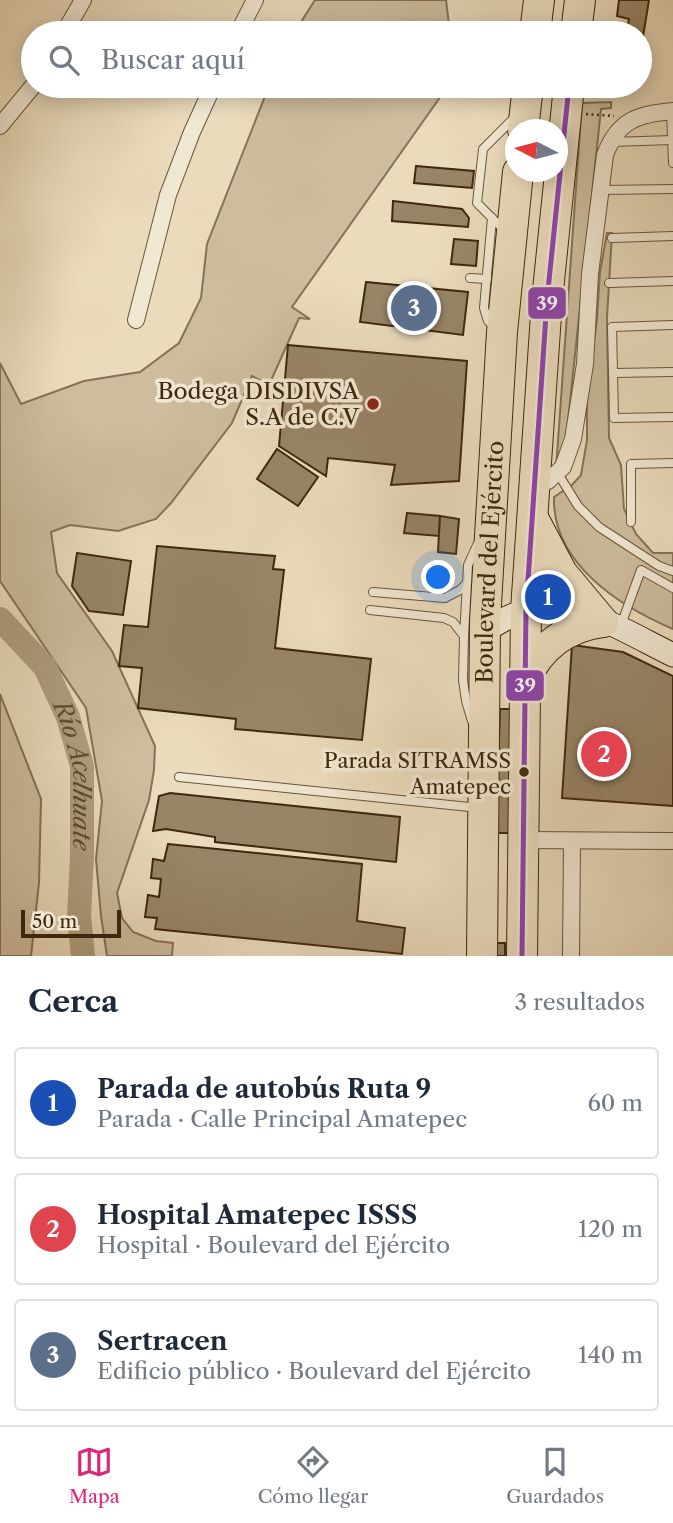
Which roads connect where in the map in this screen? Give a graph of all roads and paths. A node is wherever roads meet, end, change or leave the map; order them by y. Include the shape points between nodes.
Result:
1 (83, 0) edge
2 (255, 0) edge
3 (539, 0) edge
4 (580, 0) edge
5 (72, 21) edge
6 (244, 21) edge
7 (536, 21) edge
8 (577, 21) edge
9 (23, 98) edge
10 (208, 98) edge
11 (568, 99) edge
12 (526, 107) edge
13 (672, 111) edge
14 (635, 118) junction
15 (0, 126) edge
16 (673, 140) edge
17 (610, 142) junction
18 (673, 163) edge
19 (515, 182) edge
20 (673, 189) edge
21 (601, 190) junction
22 (502, 228) junction
23 (673, 236) edge
24 (612, 237) dead end
25 (470, 278) dead end
26 (487, 279) junction
27 (673, 281) edge
28 (609, 283) dead end
29 (136, 320) dead end
30 (673, 325) edge
31 (502, 332) junction
32 (673, 372) edge
33 (613, 373) junction
34 (673, 417) edge
35 (673, 463) edge
36 (541, 491) junction
37 (491, 521) junction
38 (631, 522) dead end
39 (673, 570) edge
40 (467, 583) junction
41 (673, 588) edge
42 (373, 592) dead end
43 (526, 610) junction
44 (370, 611) dead end
45 (611, 625) junction
46 (475, 634) junction
47 (673, 656) edge
48 (525, 681) junction
49 (179, 777) dead end
50 (482, 808) junction
51 (522, 840) junction
52 (572, 841) junction
53 (673, 841) edge
54 (482, 956) edge
55 (522, 956) edge
56 (570, 956) edge

1 - 5 street
2 - 6 street
3 - 7 highway
4 - 8 highway
9 - 15 street
10 - 29 street via 168,195
11 - 14 path
11 - 36 highway, Boulevard del Ejército via 547,300
12 - 22 lane via 483,149 477,202
13 - 14 street
13 - 16 lane
14 - 17 street
16 - 17 lane
16 - 18 lane
17 - 21 street
19 - 22 highway, Boulevard del Ejército
20 - 21 lane
21 - 36 street via 585,364 573,439 563,467
22 - 26 lane
22 - 31 highway, Boulevard del Ejército
23 - 24 lane
25 - 26 lane
26 - 31 lane via 485,316
27 - 28 lane
30 - 33 lane via 612,327
31 - 37 highway, Boulevard del Ejército
32 - 33 lane
33 - 34 lane via 614,418
35 - 38 lane via 631,464
36 - 39 lane via 579,506 599,527 659,566
36 - 43 highway, Boulevard del Ejército
36 - 45 highway via 562,573
37 - 40 lane via 471,556
37 - 46 highway, Boulevard del Ejército
40 - 42 lane via 445,598
40 - 46 lane
41 - 45 lane via 641,570
43 - 45 street via 566,608
43 - 46 street
43 - 48 highway, Boulevard del Ejército
44 - 46 lane via 444,618
45 - 47 street
45 - 48 highway via 578,627 555,639 537,658
46 - 50 highway, Boulevard del Ejército
48 - 51 highway, Boulevard del Ejército
49 - 50 lane
50 - 54 highway, Boulevard del Ejército
51 - 52 street
51 - 55 highway, Boulevard del Ejército
52 - 53 street
52 - 56 street

